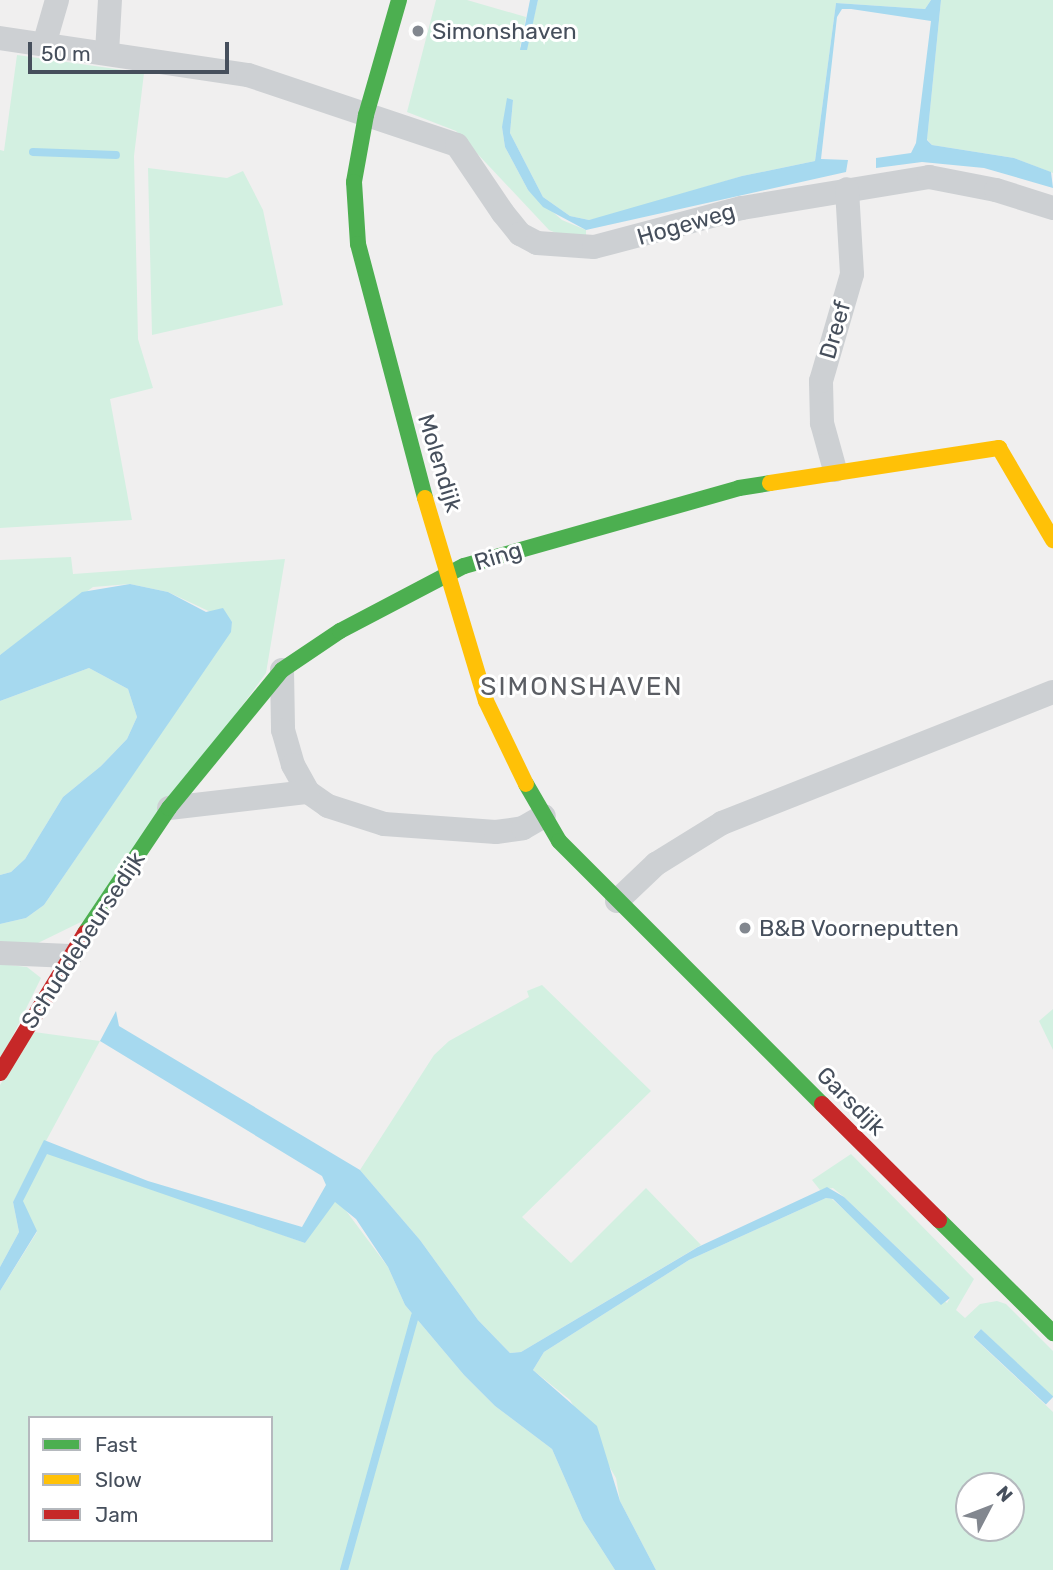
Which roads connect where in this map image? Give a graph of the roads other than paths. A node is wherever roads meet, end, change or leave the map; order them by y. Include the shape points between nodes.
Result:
1 (57, 0) edge
2 (110, 0) edge
3 (399, 0) edge
4 (0, 38) edge
5 (44, 44) junction
6 (107, 53) junction
7 (366, 115) junction
8 (847, 189) junction
9 (1053, 208) edge
10 (835, 470) junction
11 (1053, 540) edge
12 (451, 577) junction
13 (282, 670) junction
14 (1053, 692) edge
15 (308, 792) junction
16 (169, 808) junction
17 (544, 816) junction
18 (617, 901) junction
19 (0, 953) edge
20 (70, 956) junction
21 (0, 1073) edge
22 (1053, 1333) edge

1 - 5 street
2 - 6 street
3 - 7 main road, Molendijk
4 - 5 street, Hogeweg
5 - 6 street, Hogeweg
6 - 7 street, Hogeweg via 248,75
7 - 8 street, Hogeweg via 457,145 520,234 537,243 569,248 630,240 742,208
7 - 12 main road, Molendijk via 354,181 358,244 387,366
8 - 9 street, Hogeweg via 929,177 996,190
8 - 10 street, Dreef via 852,274 821,381 822,423
10 - 11 main road, Ring via 999,449
10 - 12 main road, Ring via 739,488 481,559
12 - 13 main road, Ring via 340,631
12 - 17 main road, Molendijk via 486,701 509,755
13 - 15 street via 283,730 293,765
13 - 16 main road, Schuddebeursedijk
14 - 18 street via 722,823 656,863
15 - 16 street
15 - 17 street via 328,806 384,824 496,832 523,828
16 - 20 main road, Schuddebeursedijk
17 - 18 main road, Molendijk via 559,841
18 - 22 main road, Garsdijk
19 - 20 street
20 - 21 main road, Schuddebeursedijk

